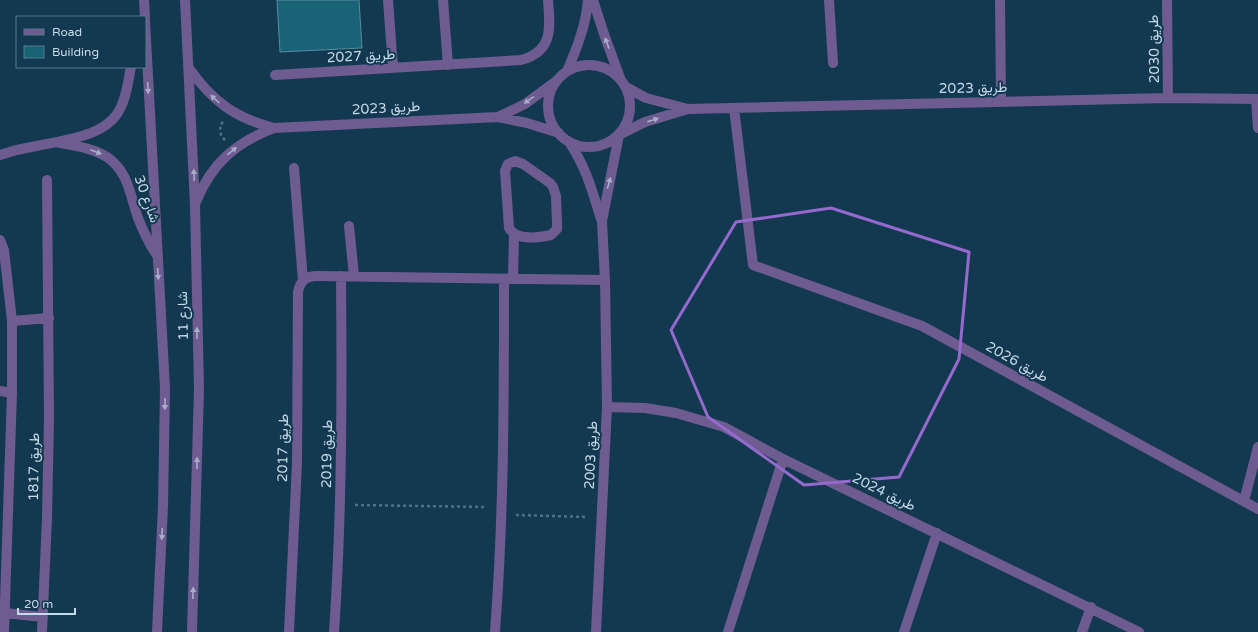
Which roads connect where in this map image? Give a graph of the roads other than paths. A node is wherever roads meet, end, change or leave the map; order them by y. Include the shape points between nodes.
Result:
1 (144, 0) edge
2 (184, 0) edge
3 (388, 0) edge
4 (443, 0) edge
5 (548, 0) edge
6 (588, 0) edge
7 (593, 0) edge
8 (830, 0) edge
9 (1000, 0) edge
10 (1167, 0) edge
11 (145, 16) edge
12 (146, 50) edge
13 (833, 63) dead end
14 (448, 64) junction
15 (131, 68) edge
16 (189, 68) junction
17 (393, 68) junction
18 (567, 71) junction
19 (275, 75) dead end
20 (557, 80) junction
21 (623, 84) junction
22 (1168, 98) junction
23 (1257, 99) edge
24 (1001, 101) junction
25 (734, 108) junction
26 (688, 109) junction
27 (498, 117) junction
28 (274, 128) junction
29 (1258, 128) edge
30 (558, 133) junction
31 (619, 135) junction
32 (58, 142) junction
33 (569, 142) junction
34 (0, 154) edge
35 (294, 168) dead end
36 (46, 180) dead end
37 (195, 205) junction
38 (602, 221) junction
39 (350, 226) dead end
40 (514, 235) junction
41 (0, 240) edge
42 (157, 257) junction
43 (341, 276) junction
44 (354, 276) junction
45 (509, 278) junction
46 (605, 280) junction
47 (302, 281) junction
48 (49, 318) junction
49 (12, 321) junction
50 (0, 392) edge
51 (12, 393) junction
52 (607, 408) junction
53 (1258, 446) edge
54 (783, 459) junction
55 (1244, 501) junction
56 (1258, 509) edge
57 (937, 533) junction
58 (3, 562) edge
59 (1091, 608) junction
60 (4, 614) junction
61 (43, 617) junction
62 (4, 632) edge
63 (42, 632) edge
64 (157, 632) edge
65 (192, 632) edge
66 (289, 632) edge
67 (334, 632) edge
68 (496, 632) edge
69 (596, 632) edge
70 (728, 632) edge
71 (904, 632) edge
72 (1082, 632) edge
73 (1139, 632) edge

1 - 11 street
2 - 16 street, شارع 11
3 - 17 street
4 - 14 street
5 - 14 street, طريق 2027 via 547,40 530,58
6 - 18 street via 583,31
21 -> 7 street
8 - 13 street
9 - 24 street
10 - 22 street, طريق 2030
12 -> 42 street, شارع 11
14 - 17 street, طريق 2027
15 - 32 street, شارع 30 via 124,98 114,118 98,131
28 -> 16 street, طريق 2023 via 252,121 218,102
37 -> 16 street, شارع 11
17 - 19 street, طريق 2027
18 - 20 street
18 - 21 street via 595,65 608,70
20 -> 27 street, طريق 2023 via 525,104
20 - 30 street via 550,93 548,107 551,121
21 - 26 street, طريق 2023 via 646,98
21 - 31 street via 630,100 630,112 626,125
22 - 23 street, طريق 2023
22 - 24 street, طريق 2023
23 - 29 street
24 - 25 street, طريق 2023
25 - 26 street, طريق 2023
25 - 55 street, طريق 2026 via 753,265 922,326
31 -> 26 street, طريق 2023 via 645,122
27 - 28 street, طريق 2023
27 - 30 street, طريق 2023
37 -> 28 street, طريق 2023 via 201,189 221,160 234,148
30 - 33 street
31 - 33 street via 612,141 591,147
38 -> 31 street
32 - 34 street, شارع 30
32 -> 42 street, شارع 30 via 107,157 123,173 138,218
33 - 38 street via 581,159
35 - 47 street, طريق 2017
36 - 48 street, طريق 1817
65 -> 37 street, شارع 11 via 198,389
38 - 46 street, طريق 2003
39 - 44 street
40 - 40 street via 551,235 558,224 553,187 523,164 515,161 508,164 505,171 508,224
40 - 45 street
41 - 49 street, طريق 1817 via 4,250
42 -> 64 street, شارع 11 via 165,388
43 - 44 street
43 - 47 street via 316,276
43 - 67 street, طريق 2019 via 340,505
44 - 45 street
45 - 46 street
45 - 68 street
46 - 52 street, طريق 2003
47 - 66 street, طريق 2017 via 298,292 297,463
48 - 49 street
48 - 61 street, طريق 1817 via 48,510
49 - 51 street, طريق 1817
50 - 51 street
51 - 58 street, طريق 1817
52 - 54 street, طريق 2024 via 644,408 676,413 724,427
52 - 69 street, طريق 2003
53 - 55 street
54 - 57 street, طريق 2024
54 - 70 street
55 - 56 street, طريق 2026
57 - 59 street, طريق 2024
57 - 71 street
58 - 60 street, طريق 1817
59 - 72 street
59 - 73 street, طريق 2024
60 - 61 street
60 - 62 street, طريق 1817
61 - 63 street, طريق 1817

